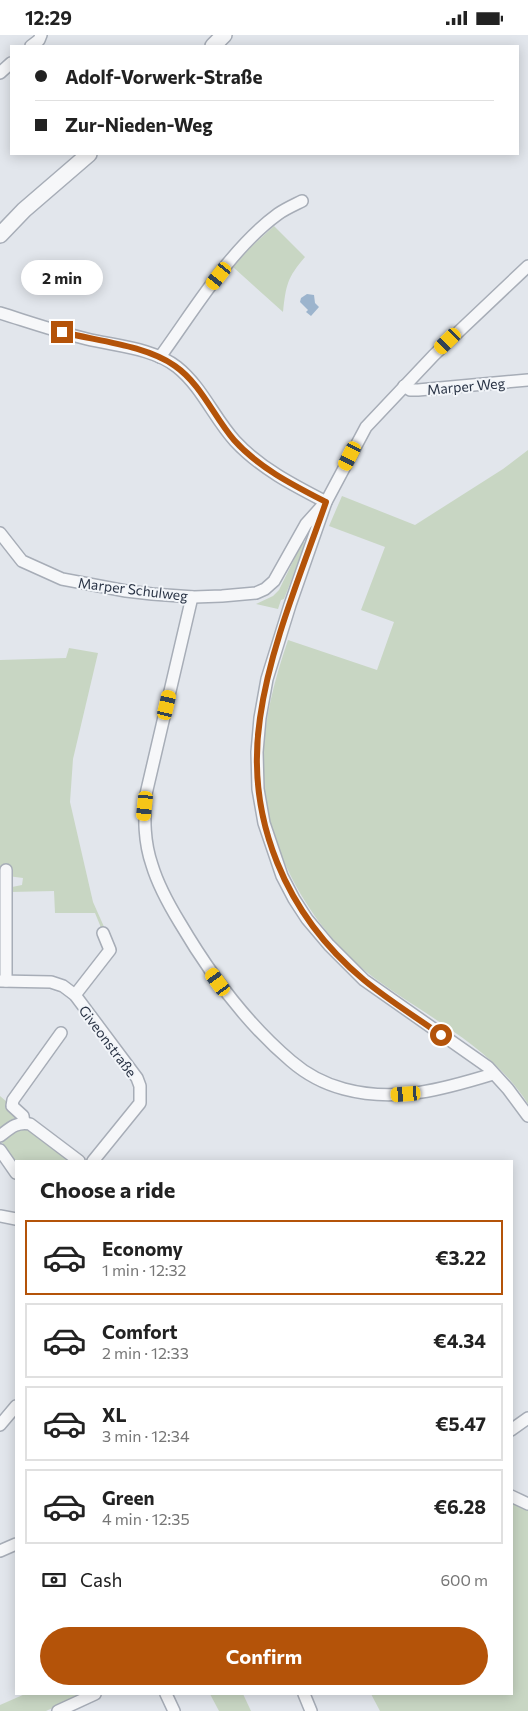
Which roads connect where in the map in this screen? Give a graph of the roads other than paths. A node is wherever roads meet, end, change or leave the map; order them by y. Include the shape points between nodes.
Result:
1 (41, 35) edge
2 (224, 35) edge
3 (32, 45) edge
4 (214, 45) edge
5 (10, 64) edge
6 (0, 73) edge
7 (88, 155) edge
8 (302, 201) dead end
9 (0, 235) edge
10 (528, 265) edge
11 (0, 313) edge
12 (160, 357) junction
13 (528, 380) edge
14 (404, 386) junction
15 (326, 502) junction
16 (0, 533) edge
17 (192, 597) junction
18 (19, 882) dead end
19 (102, 933) dead end
20 (3, 981) edge
21 (75, 995) junction
22 (61, 1033) dead end
23 (493, 1075) junction
24 (528, 1116) edge
25 (24, 1123) junction
26 (0, 1136) edge
27 (0, 1150) edge
28 (78, 1160) edge
29 (95, 1160) edge
30 (15, 1172) edge
31 (0, 1216) edge
32 (15, 1219) edge
33 (15, 1407) edge
34 (528, 1418) edge
35 (0, 1425) edge
36 (513, 1429) edge
37 (513, 1497) edge
38 (528, 1504) edge
39 (15, 1544) edge
40 (0, 1551) edge
41 (93, 1695) edge
42 (166, 1695) edge
43 (304, 1695) edge
44 (58, 1711) edge
45 (174, 1711) edge
46 (312, 1711) edge

1 - 3 street
2 - 4 street
5 - 6 street
7 - 9 street
8 - 12 street via 279,213 238,252
10 - 14 street
11 - 12 street
12 - 15 street via 190,380 235,441 251,456 293,485
13 - 14 street, Marper Weg via 418,390
14 - 15 street via 366,427
15 - 17 street, Marper Schulweg via 306,524 274,581 265,589 256,593
15 - 23 street via 277,645 264,695 257,752 258,789 264,823 279,868 294,899 329,945 364,980 488,1067
16 - 17 street, Marper Schulweg via 22,561 62,579 126,591
17 - 23 street via 146,795 144,818 152,866 170,906 196,950 260,1031 317,1079 344,1089 390,1095 444,1090
18 - 20 street, Giveonstraße via 6,876
19 - 21 street, Giveonstraße via 110,950
20 - 21 street, Giveonstraße via 51,982
21 - 29 street, Giveonstraße via 134,1071 140,1086 140,1103
22 - 25 street via 13,1100 12,1106 23,1116
23 - 24 street
25 - 26 street via 14,1125
25 - 28 street via 30,1124
27 - 30 street
31 - 32 street
33 - 35 street
34 - 36 street
37 - 38 street
39 - 40 street
41 - 44 street
42 - 45 street
43 - 46 street

